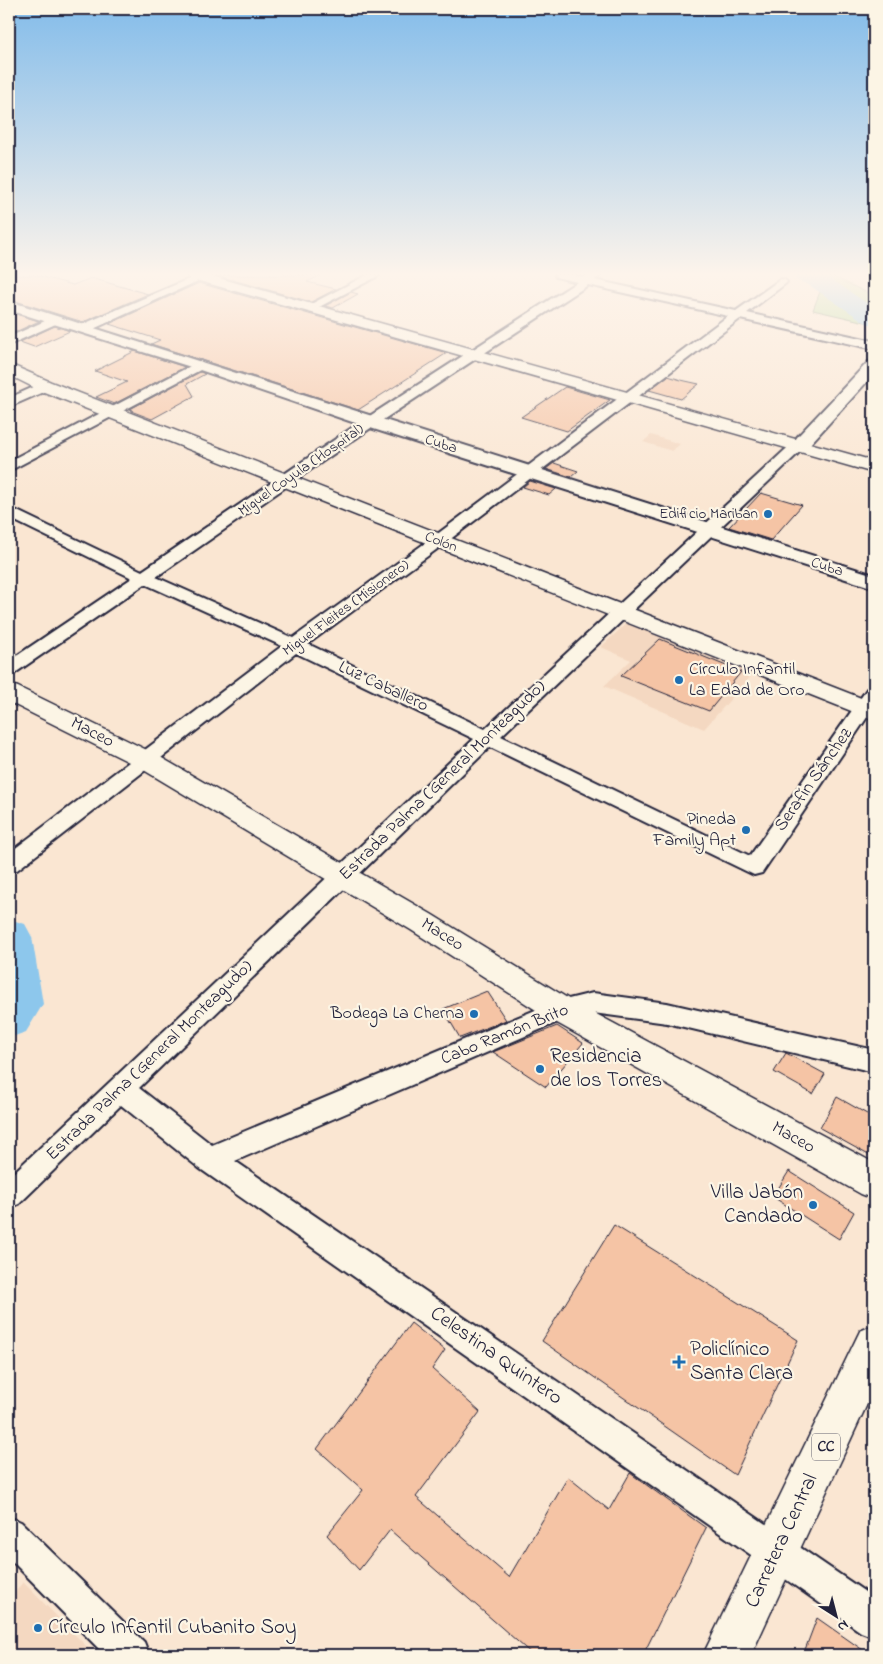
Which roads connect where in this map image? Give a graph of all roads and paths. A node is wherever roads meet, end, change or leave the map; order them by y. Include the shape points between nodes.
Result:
1 (162, 353) edge
2 (477, 353) joint
3 (687, 353) edge
4 (200, 365) junction
5 (874, 365) edge
6 (9, 370) edge
7 (45, 386) junction
8 (631, 395) junction
9 (9, 403) edge
10 (112, 412) junction
11 (370, 422) junction
12 (801, 443) junction
13 (874, 459) edge
14 (9, 467) edge
15 (874, 467) edge
16 (529, 472) junction
17 (286, 481) junction
18 (9, 512) edge
19 (707, 529) junction
20 (438, 541) junction
21 (144, 578) junction
22 (874, 582) edge
23 (619, 612) junction
24 (295, 645) junction
25 (9, 669) edge
26 (9, 692) edge
27 (871, 704) edge
28 (488, 737) junction
29 (146, 760) junction
30 (9, 864) edge
31 (754, 867) joint
32 (342, 877) junction
33 (561, 1010) junction
34 (874, 1060) edge
35 (120, 1089) junction
36 (209, 1159) junction
37 (874, 1182) edge
38 (9, 1195) edge
39 (874, 1345) edge
40 (9, 1534) edge
41 (777, 1550) junction
42 (874, 1619) edge
43 (131, 1655) edge
44 (728, 1655) edge

1 - 4 street, Cuba
2 - 8 main road
2 - 11 street, Miguel Coyula (Hospital)
3 - 8 street, Miguel Fleites (Misionero)
4 - 10 street
4 - 11 street, Cuba
5 - 12 street, Estrada Palma (General Monteagudo)
6 - 7 main road, Colón
7 - 9 street
7 - 10 main road, Colón
8 - 12 main road
8 - 16 street, Miguel Fleites (Misionero)
10 - 14 street
10 - 17 main road, Colón
11 - 16 street, Cuba
11 - 17 street, Miguel Coyula (Hospital)
12 - 13 main road
12 - 15 main road
12 - 19 street, Estrada Palma (General Monteagudo)
16 - 19 street, Cuba
16 - 20 street, Miguel Fleites (Misionero)
17 - 20 main road, Colón
17 - 21 street, Miguel Coyula (Hospital)
18 - 21 street, Luz Caballero
19 - 22 street, Cuba
19 - 23 street, Estrada Palma (General Monteagudo)
20 - 23 main road, Colón
20 - 24 street, Miguel Fleites (Misionero)
21 - 24 street, Luz Caballero
21 - 25 street, Miguel Coyula (Hospital)
23 - 27 main road, Colón
23 - 28 street, Estrada Palma (General Monteagudo)
24 - 28 street, Luz Caballero
24 - 29 street, Miguel Fleites (Misionero)
26 - 29 main road, Maceo
27 - 31 street, Serafín Sánchez
28 - 31 street, Luz Caballero
28 - 32 street, Estrada Palma (General Monteagudo)
29 - 30 street, Miguel Fleites (Misionero)
29 - 32 main road, Maceo
32 - 33 main road, Maceo via 421,922
32 - 35 street, Estrada Palma (General Monteagudo)
33 - 34 street, Cabo Ramón Brito via 593,1003 667,1014
33 - 36 street, Cabo Ramón Brito
33 - 37 main road, Maceo
35 - 36 street, Celestina Quintero
35 - 38 street, Estrada Palma (General Monteagudo)
36 - 41 street, Celestina Quintero
39 - 41 main road, Carretera Central / CC
40 - 43 street
41 - 42 street, Celestina Quintero
41 - 44 main road, Carretera Central / CC

